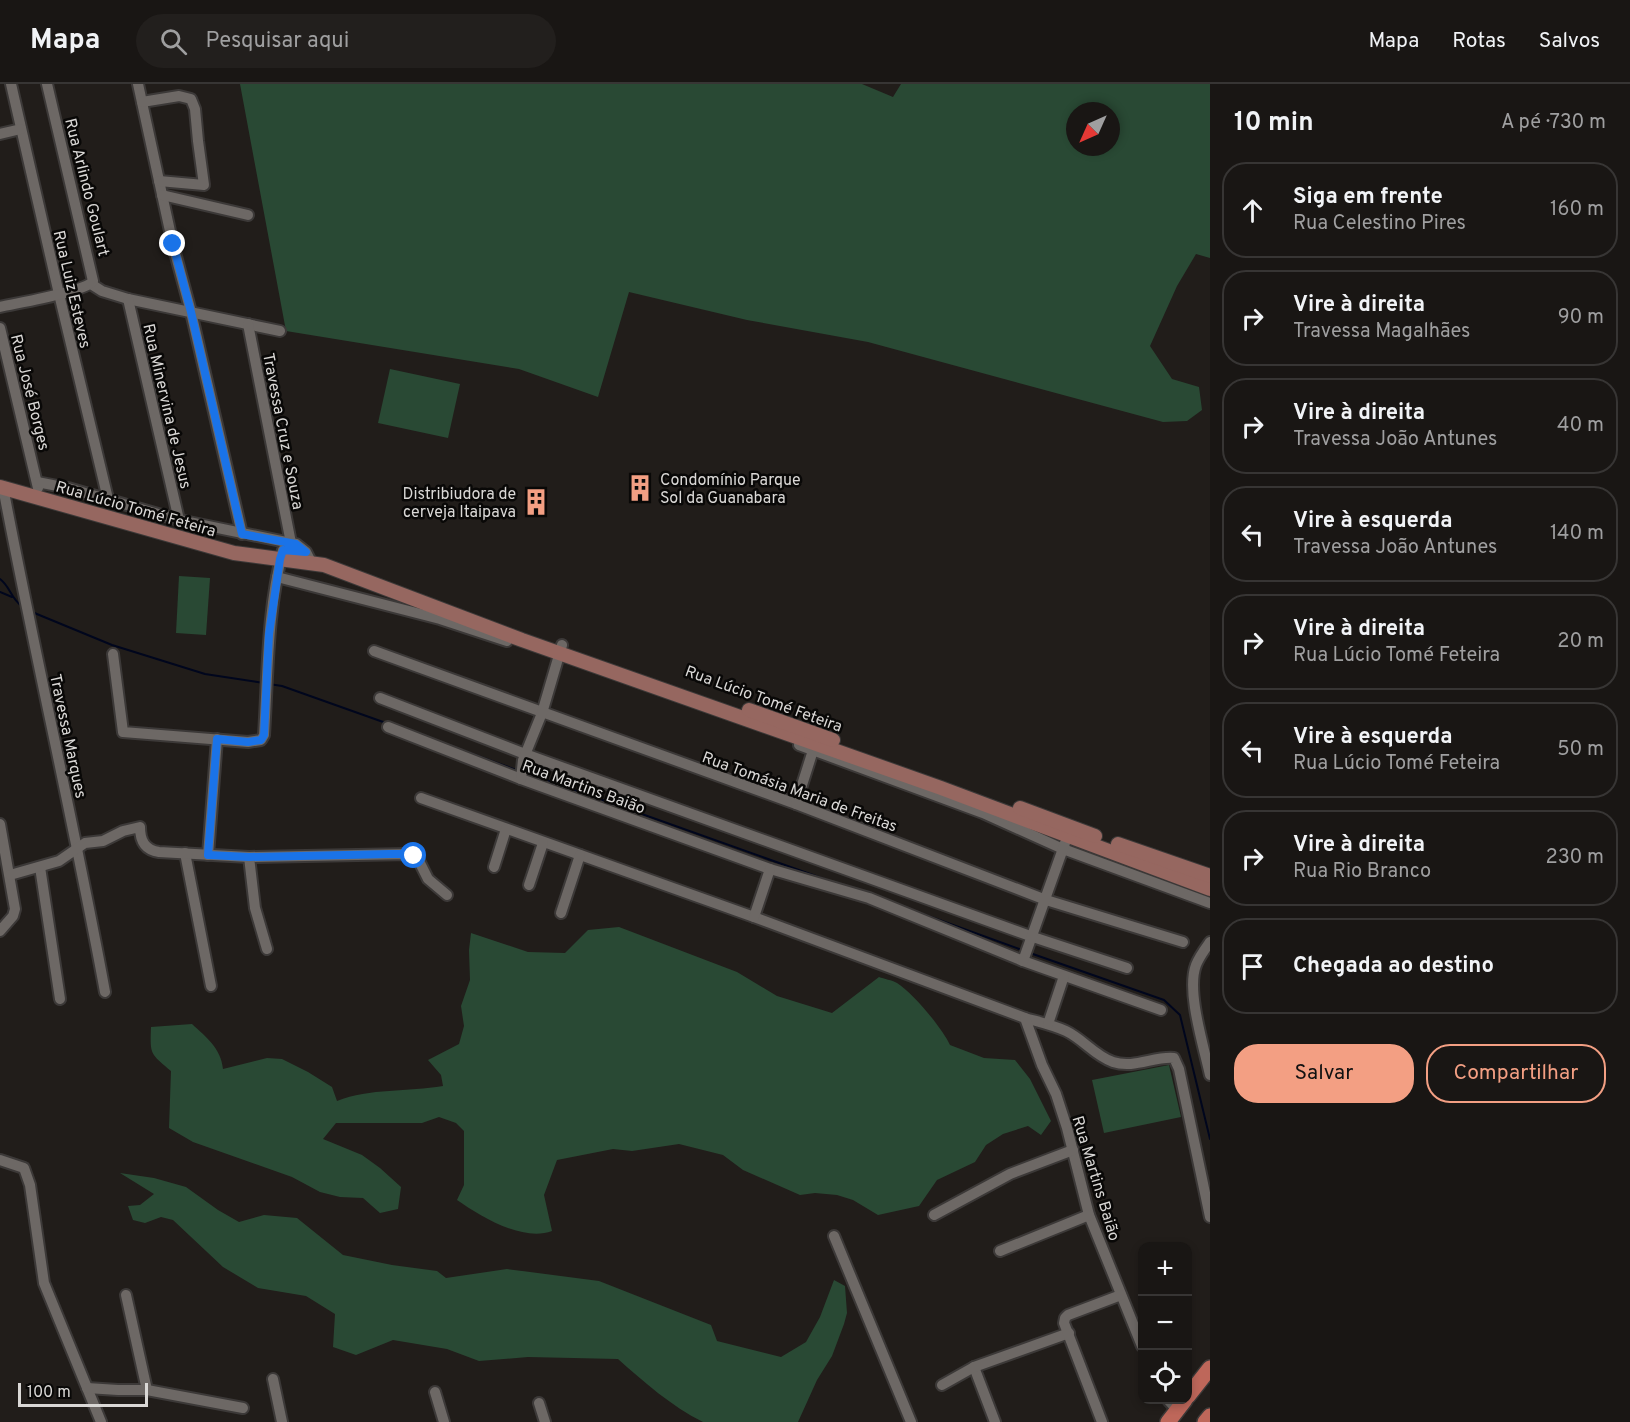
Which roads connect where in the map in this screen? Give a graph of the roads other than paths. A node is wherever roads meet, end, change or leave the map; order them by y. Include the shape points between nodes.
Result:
1 (11, 84) edge
2 (47, 84) edge
3 (138, 84) edge
4 (142, 102) junction
5 (21, 129) junction
6 (0, 134) edge
7 (159, 181) junction
8 (162, 195) junction
9 (248, 215) dead end
10 (91, 284) junction
11 (58, 294) junction
12 (128, 299) junction
13 (0, 307) edge
14 (191, 312) junction
15 (248, 324) junction
16 (0, 328) edge
17 (280, 331) dead end
18 (37, 482) junction
19 (1, 487) edge
20 (40, 498) junction
21 (108, 500) junction
22 (179, 520) junction
23 (242, 534) junction
24 (285, 551) junction
25 (277, 577) junction
26 (374, 651) dead end
27 (560, 652) junction
28 (113, 654) dead end
29 (380, 698) dead end
30 (542, 713) junction
31 (388, 728) dead end
32 (217, 739) junction
33 (815, 743) junction
34 (524, 757) junction
35 (521, 776) junction
36 (421, 798) dead end
37 (796, 804) junction
38 (0, 824) edge
39 (506, 829) junction
40 (1068, 837) junction
41 (543, 843) junction
42 (77, 847) junction
43 (185, 854) junction
44 (208, 855) junction
45 (580, 855) junction
46 (249, 857) junction
47 (40, 867) junction
48 (494, 867) dead end
49 (770, 869) junction
50 (10, 875) junction
51 (1210, 876) edge
52 (529, 885) dead end
53 (1210, 889) edge
54 (447, 895) dead end
55 (1046, 900) junction
56 (1210, 903) edge
57 (561, 913) dead end
58 (754, 917) junction
59 (0, 931) edge
60 (1032, 939) junction
61 (1183, 942) dead end
62 (1207, 946) edge
63 (267, 949) dead end
64 (1025, 957) junction
65 (1127, 968) dead end
66 (1064, 976) junction
67 (211, 986) dead end
68 (105, 992) dead end
69 (60, 999) dead end
70 (1161, 1010) dead end
71 (1025, 1018) junction
72 (1048, 1024) junction
73 (1209, 1062) edge
74 (1210, 1075) edge
75 (1072, 1150) junction
76 (0, 1160) edge
77 (934, 1215) dead end
78 (1089, 1215) junction
79 (1210, 1217) edge
80 (834, 1236) dead end
81 (1000, 1251) dead end
82 (126, 1295) dead end
83 (1121, 1295) junction
84 (1069, 1333) junction
85 (1138, 1334) edge
86 (974, 1367) junction
87 (1209, 1374) edge
88 (273, 1379) dead end
89 (942, 1385) dead end
90 (87, 1388) junction
91 (147, 1390) junction
92 (435, 1392) dead end
93 (539, 1403) dead end
94 (1177, 1405) edge
95 (243, 1408) dead end
96 (1210, 1416) edge
97 (101, 1422) edge
98 (282, 1422) edge
99 (444, 1422) edge
100 (545, 1422) edge
101 (911, 1422) edge
102 (995, 1422) edge
103 (1102, 1422) edge
104 (1205, 1422) edge

1 - 5 street, Rua Luiz Esteves
2 - 10 street, Rua Arlindo Goulart via 94,275
3 - 4 street
4 - 7 street
4 - 7 street via 179,96 193,103 205,183 201,186
5 - 6 street
5 - 11 street, Rua Luiz Esteves
7 - 8 street
8 - 9 street
8 - 14 street
10 - 11 street
10 - 12 street
11 - 13 street
11 - 21 street, Rua Luiz Esteves
12 - 14 street
12 - 22 street, Rua Minervina de Jesus
14 - 15 street
14 - 23 street
15 - 17 street
15 - 24 street, Travessa Cruz e Souza
16 - 18 street, Rua José Borges
18 - 20 street, Rua José Borges
18 - 21 street, Rua Lúcio Tomé Feteira
19 - 20 main road, Rua Lúcio Tomé Feteira
19 - 42 street, Travessa Marques
20 - 24 main road, Rua Lúcio Tomé Feteira via 234,554 263,556
21 - 22 street, Rua Lúcio Tomé Feteira
22 - 23 street, Rua Lúcio Tomé Feteira
23 - 24 street, Rua Lúcio Tomé Feteira
24 - 25 street
24 - 27 main road, Rua Lúcio Tomé Feteira
25 - 27 street
25 - 32 street via 269,634 264,735 261,740 248,742
26 - 30 street, Rua Tomásia Maria de Freitas
27 - 30 street
27 - 33 main road, Rua Lúcio Tomé Feteira
28 - 32 street via 123,732
29 - 34 street
30 - 34 street
30 - 37 street, Rua Tomásia Maria de Freitas
31 - 35 street, Rua Martins Baião
32 - 44 street
33 - 37 street
33 - 40 main road, Rua Lúcio Tomé Feteira
34 - 35 street
34 - 60 street
35 - 49 street, Rua Martins Baião
36 - 39 street
37 - 55 street, Rua Tomásia Maria de Freitas
38 - 50 street
39 - 41 street
39 - 48 street
40 - 51 main road, Rua Lúcio Tomé Feteira via 1096,837
40 - 53 main road, Rua Lúcio Tomé Feteira
40 - 55 street
40 - 56 street
41 - 45 street
41 - 52 street
42 - 43 street via 140,827 140,837 150,851
42 - 47 street via 59,861
42 - 68 street, Travessa Marques
43 - 44 street
43 - 67 street
44 - 46 street
45 - 57 street
45 - 58 street
46 - 54 street via 409,854 419,861 428,879
46 - 63 street via 255,908
47 - 50 street
47 - 69 street
49 - 58 street
49 - 64 street, Rua Martins Baião via 869,898
50 - 59 street via 15,909
55 - 60 street
55 - 61 street, Rua Tomásia Maria de Freitas
58 - 71 street
60 - 64 street
60 - 65 street
62 - 73 street via 1195,967 1193,996
64 - 66 street, Rua Martins Baião
66 - 70 street, Rua Martins Baião
66 - 72 street
71 - 72 street
71 - 75 street, Rua Martins Baião via 1056,1094
72 - 79 street via 1066,1031 1114,1063 1130,1065 1174,1058
73 - 74 street
75 - 77 street via 1010,1174
75 - 78 street, Rua Martins Baião
76 - 90 street via 24,1168 44,1283
78 - 81 street
78 - 83 street, Rua Martins Baião
80 - 101 street
82 - 91 street
83 - 84 street via 1068,1315 1064,1323
83 - 85 street, Rua Martins Baião
84 - 86 street
84 - 103 street
86 - 89 street
86 - 102 street
87 - 94 main road
88 - 98 street
90 - 91 street
90 - 97 street
91 - 95 street
92 - 99 street
93 - 100 street
96 - 104 main road

